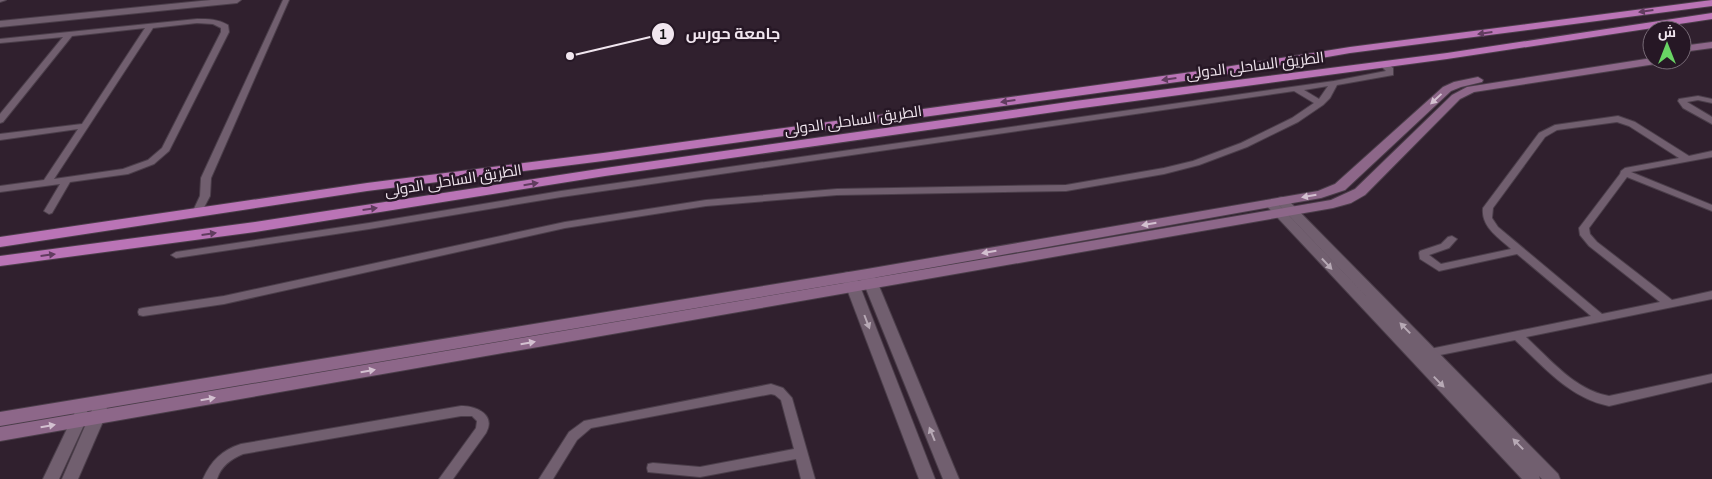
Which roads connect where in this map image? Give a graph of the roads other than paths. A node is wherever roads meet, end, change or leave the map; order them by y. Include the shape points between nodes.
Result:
1 (177, 0) edge
2 (237, 0) edge
3 (286, 0) edge
4 (1712, 3) edge
5 (1712, 16) edge
6 (0, 18) edge
7 (0, 24) edge
8 (151, 25) junction
9 (70, 33) junction
10 (0, 41) edge
11 (1424, 42) junction
12 (1712, 44) edge
13 (1692, 47) edge
14 (1712, 53) edge
15 (1642, 55) edge
16 (1447, 56) junction
17 (1692, 56) edge
18 (1642, 63) edge
19 (1383, 64) junction
20 (1334, 83) junction
21 (1295, 88) junction
22 (1712, 101) edge
23 (1320, 103) junction
24 (0, 120) edge
25 (1712, 121) edge
26 (82, 129) junction
27 (0, 137) edge
28 (0, 142) edge
29 (1711, 155) edge
30 (1686, 158) junction
31 (1624, 174) junction
32 (68, 180) junction
33 (47, 183) junction
34 (0, 189) edge
35 (1281, 207) junction
36 (1712, 208) edge
37 (49, 211) dead end
38 (197, 213) junction
39 (1452, 239) dead end
40 (0, 242) edge
41 (1520, 250) junction
42 (176, 255) dead end
43 (0, 261) edge
44 (869, 279) junction
45 (851, 282) junction
46 (1712, 295) edge
47 (1669, 304) junction
48 (144, 312) dead end
49 (1600, 318) junction
50 (1517, 335) junction
51 (1429, 353) junction
52 (1415, 356) junction
53 (1712, 378) edge
54 (104, 402) junction
55 (86, 405) junction
56 (97, 417) junction
57 (0, 420) edge
58 (78, 420) junction
59 (0, 434) edge
60 (801, 453) junction
61 (653, 468) dead end
62 (51, 479) edge
63 (70, 479) edge
64 (210, 479) edge
65 (446, 479) edge
66 (546, 479) edge
67 (808, 479) edge
68 (927, 479) edge
69 (951, 479) edge
70 (1532, 479) edge
71 (1552, 479) edge

1 - 6 street
2 - 7 street
3 - 38 street via 206,178 205,196
4 -> 11 highway, الطريق الساحلى الدولى
5 - 16 highway, الطريق الساحلى الدولى
8 - 9 street
8 - 26 street
8 - 32 street via 210,21 220,23 225,32 161,155 125,172
9 - 10 street
9 - 24 street
11 - 16 highway via 1430,50
11 -> 38 highway, الطريق الساحلى الدولى
12 - 13 main road
14 - 17 main road
15 -> 35 main road via 1473,80 1452,86 1340,187
16 - 19 highway, الطريق الساحلى الدولى
18 - 35 main road via 1465,91 1356,195 1333,204
19 - 20 street via 1390,73
43 -> 19 highway, الطريق الساحلى الدولى via 255,228 605,172
20 - 21 street
20 - 23 street
21 - 23 street
21 - 42 street via 561,194
22 - 25 street via 1698,98 1682,102
23 - 48 street via 1295,120 1244,145 1164,171 1066,188 837,192 706,203 565,225 233,298
26 - 27 street
26 - 28 street
26 - 33 street
29 - 30 street
30 - 31 street via 1634,167
30 - 41 street via 1622,120 1554,128 1546,132 1486,211 1491,225
31 - 36 street
31 - 47 street via 1585,225 1584,231 1593,244
32 - 33 street
32 - 37 street
33 - 34 street
35 - 44 main road
51 -> 35 street
35 -> 52 street
38 - 40 highway, الطريق الساحلى الدولى
39 - 41 street via 1445,246 1424,253 1424,257 1440,268
41 - 49 street
44 - 45 main road
69 -> 44 street
45 - 54 main road
56 -> 45 main road
45 -> 68 street
46 - 47 street
47 - 49 street
49 - 50 street
50 - 51 street
50 - 53 street via 1577,390 1600,400 1610,401
51 - 52 street
71 -> 51 street
52 -> 70 street
54 - 55 main road
54 - 56 street
55 - 57 main road
55 - 58 street
56 - 58 main road
56 - 63 street
59 -> 58 main road
58 - 62 street
60 - 61 street via 700,472
60 - 66 street via 786,398 771,389 588,424 573,436
60 - 67 street
64 - 65 street via 221,460 241,449 461,410 473,411 482,416 482,430

